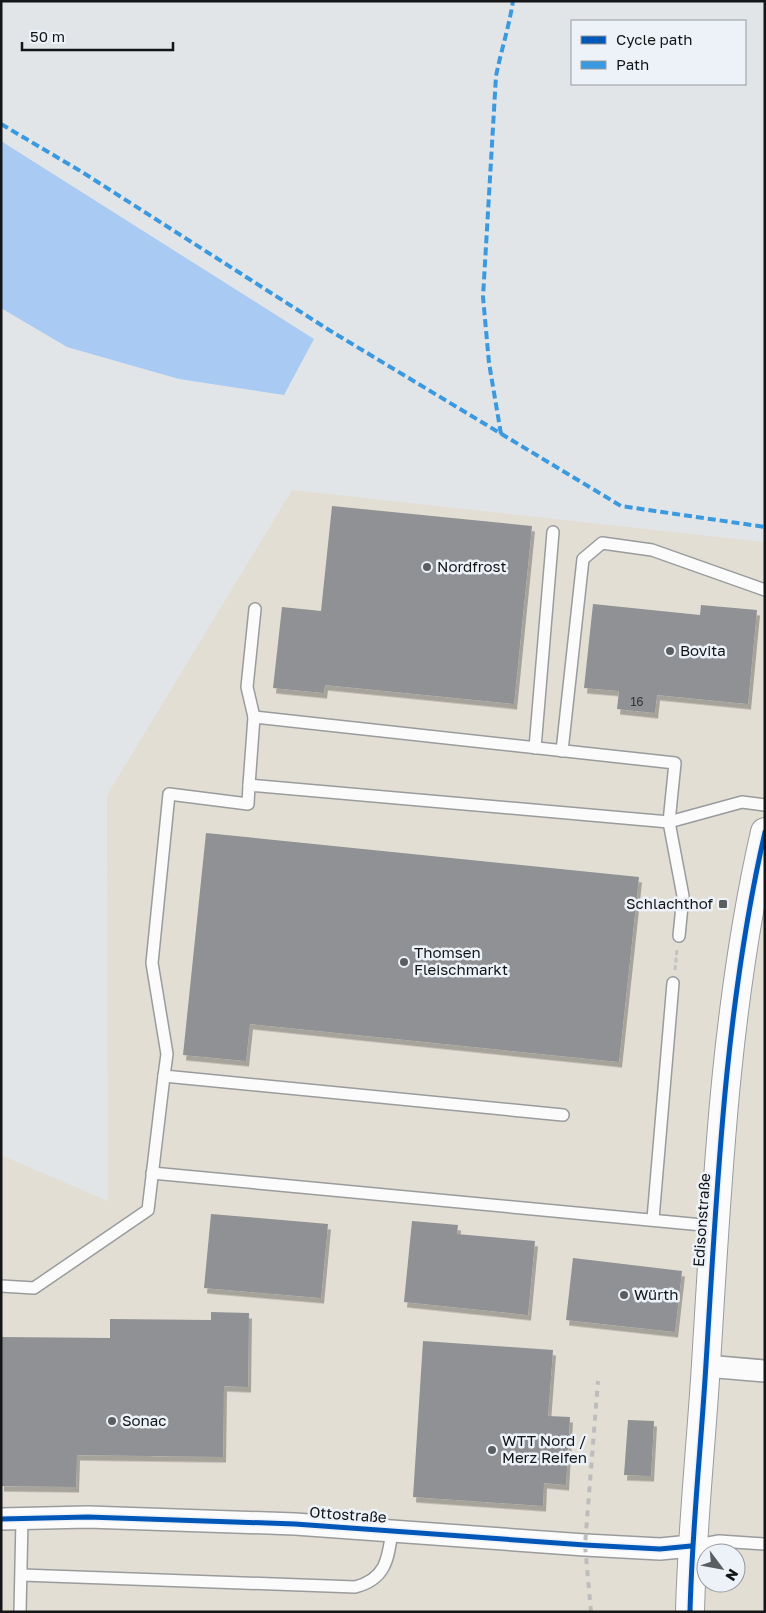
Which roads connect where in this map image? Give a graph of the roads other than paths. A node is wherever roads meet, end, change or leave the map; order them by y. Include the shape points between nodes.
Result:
1 (553, 532) dead end
2 (765, 590) edge
3 (255, 609) dead end
4 (254, 717) junction
5 (535, 748) junction
6 (562, 750) junction
7 (249, 785) junction
8 (765, 805) edge
9 (669, 822) junction
10 (765, 832) edge
11 (679, 936) road end
12 (673, 983) road end
13 (164, 1076) junction
14 (563, 1114) dead end
15 (152, 1173) junction
16 (653, 1219) junction
17 (714, 1226) junction
18 (1, 1286) edge
19 (706, 1366) junction
20 (765, 1371) edge
21 (12, 1519) edge
22 (392, 1531) junction
23 (765, 1544) edge
24 (692, 1546) junction
25 (22, 1575) junction
26 (20, 1612) edge
27 (690, 1612) edge

1 - 5 lane
2 - 6 lane via 652,550 602,543 583,559
3 - 4 lane via 247,687
4 - 5 lane
4 - 7 lane
5 - 6 lane
6 - 9 lane via 675,763
7 - 9 lane
7 - 13 lane via 248,804 169,794 152,963 167,1054
8 - 9 lane via 742,802
9 - 11 lane via 683,896
10 - 17 street, Edisonstraße via 739,970
12 - 16 lane
13 - 14 lane
13 - 15 lane
15 - 16 lane
15 - 18 lane via 148,1210 34,1288
16 - 17 lane
17 - 19 street, Edisonstraße
19 - 20 street
19 - 24 street, Edisonstraße
21 - 22 street, Ottostraße via 88,1517 285,1523
21 - 25 lane
22 - 24 street, Ottostraße via 660,1549
22 - 25 lane via 383,1569 368,1584 355,1587
23 - 24 lane via 719,1541
24 - 27 street, Edisonstraße
25 - 26 lane

